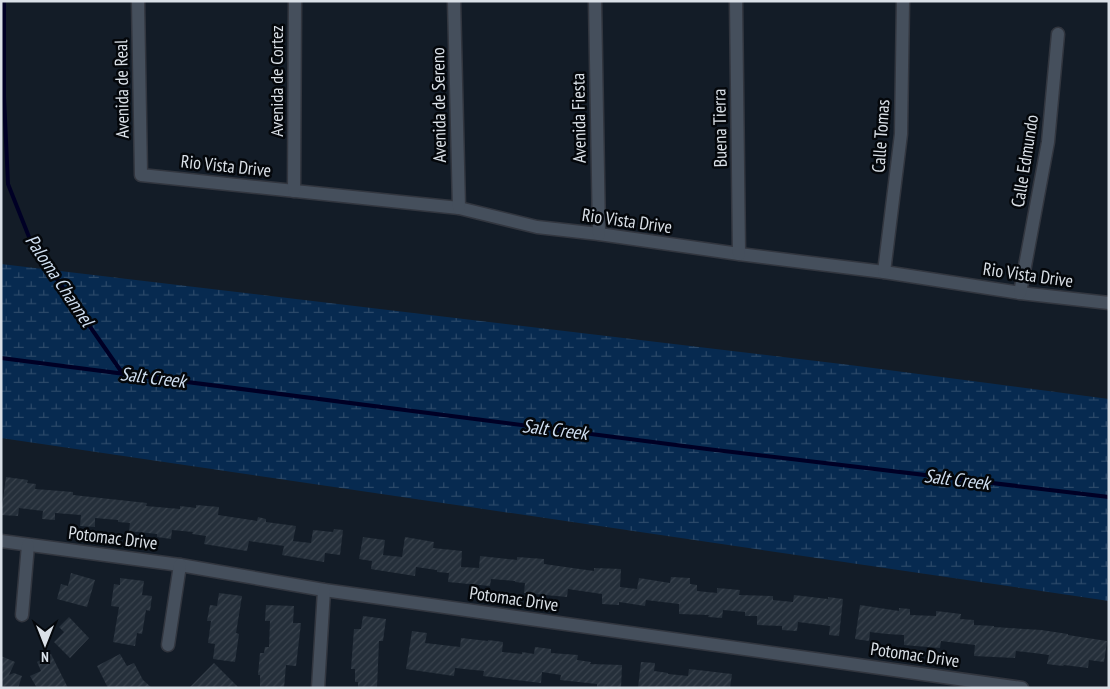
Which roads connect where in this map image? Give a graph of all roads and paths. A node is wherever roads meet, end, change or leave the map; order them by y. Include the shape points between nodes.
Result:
1 (138, 1) edge
2 (295, 1) edge
3 (454, 1) edge
4 (595, 1) edge
5 (736, 1) edge
6 (903, 1) edge
7 (1058, 34) dead end
8 (141, 175) joint
9 (294, 191) junction
10 (459, 208) junction
11 (599, 234) junction
12 (739, 254) junction
13 (884, 272) junction
14 (1020, 293) junction
15 (1109, 303) edge
16 (1, 541) edge
17 (28, 545) junction
18 (180, 565) junction
19 (324, 590) junction
20 (22, 615) dead end
21 (168, 646) dead end
22 (318, 688) edge
23 (1022, 688) edge

1 - 8 street, Avenida de Real
2 - 9 street, Avenida de Cortez
3 - 10 street, Avenida de Sereno
4 - 11 street, Avenida Fiesta
5 - 12 street, Buena Tierra
6 - 13 street, Calle Tomas via 901,134
7 - 14 street, Calle Edmundo via 1048,142
8 - 9 street, Rio Vista Drive
9 - 10 street, Rio Vista Drive
10 - 11 street, Rio Vista Drive via 537,227
11 - 12 street, Rio Vista Drive
12 - 13 street, Rio Vista Drive
13 - 14 street, Rio Vista Drive
14 - 15 street, Rio Vista Drive
16 - 17 street, Potomac Drive
17 - 18 street, Potomac Drive
17 - 20 street
18 - 19 street, Potomac Drive
18 - 21 street
19 - 22 street
19 - 23 street, Potomac Drive

